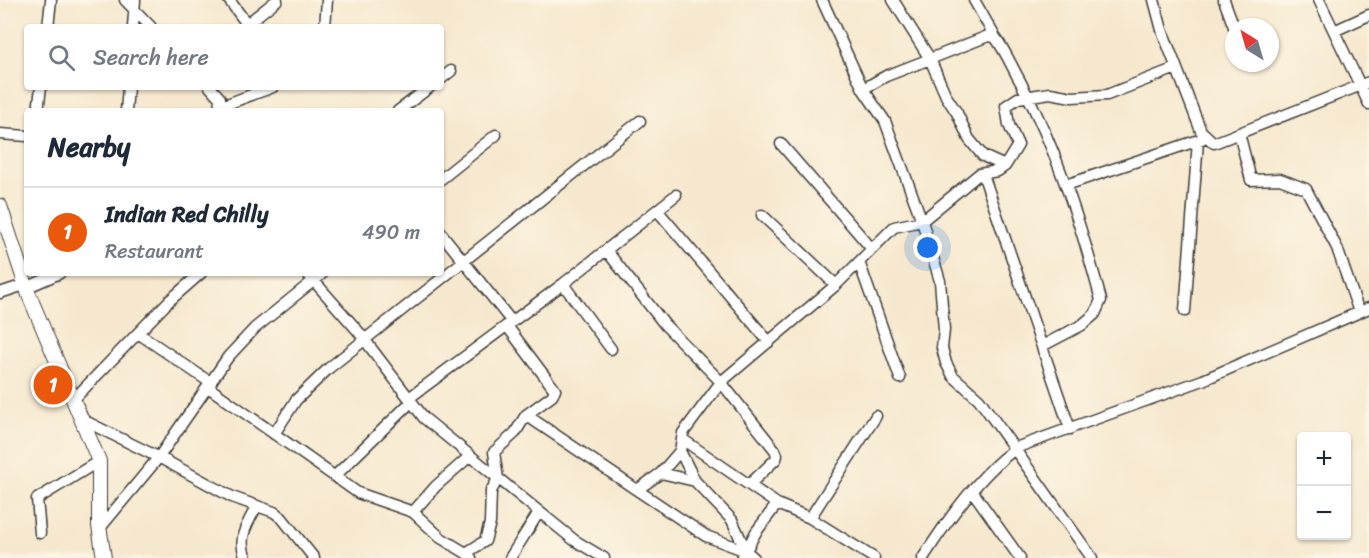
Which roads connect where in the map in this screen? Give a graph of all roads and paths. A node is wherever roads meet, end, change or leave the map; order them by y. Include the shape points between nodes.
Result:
1 (51, 0) edge
2 (229, 0) edge
3 (277, 0) edge
4 (327, 0) edge
5 (822, 0) edge
6 (893, 0) edge
7 (974, 0) edge
8 (1154, 0) edge
9 (1224, 0) edge
10 (1319, 0) edge
11 (134, 3) edge
12 (1369, 15) edge
13 (1231, 18) edge
14 (48, 24) edge
15 (133, 24) edge
16 (149, 24) edge
17 (244, 24) edge
18 (247, 24) edge
19 (325, 24) edge
20 (1334, 31) junction
21 (995, 37) junction
22 (930, 59) junction
23 (1176, 68) junction
24 (451, 71) dead end
25 (444, 77) edge
26 (1365, 83) edge
27 (863, 89) junction
28 (41, 90) edge
29 (128, 90) edge
30 (213, 90) edge
31 (266, 90) edge
32 (426, 90) edge
33 (1029, 97) junction
34 (1369, 104) edge
35 (38, 108) edge
36 (126, 108) edge
37 (219, 108) edge
38 (221, 108) edge
39 (402, 108) edge
40 (640, 122) dead end
41 (1239, 133) junction
42 (0, 134) edge
43 (496, 135) dead end
44 (24, 136) edge
45 (1203, 139) junction
46 (782, 144) dead end
47 (1005, 166) junction
48 (983, 174) junction
49 (444, 177) edge
50 (1066, 185) junction
51 (676, 195) dead end
52 (0, 207) edge
53 (657, 210) junction
54 (762, 215) dead end
55 (922, 221) junction
56 (444, 237) edge
57 (872, 249) junction
58 (606, 250) junction
59 (464, 262) junction
60 (859, 262) junction
61 (24, 274) edge
62 (25, 276) edge
63 (52, 276) edge
64 (198, 276) edge
65 (310, 277) edge
66 (563, 284) junction
67 (28, 285) junction
68 (836, 285) junction
69 (0, 293) edge
70 (1364, 310) edge
71 (1185, 311) dead end
72 (509, 324) junction
73 (138, 333) junction
74 (364, 339) junction
75 (769, 342) junction
76 (1042, 346) junction
77 (612, 349) dead end
78 (900, 378) dead end
79 (721, 382) junction
80 (209, 385) junction
81 (73, 400) junction
82 (410, 400) junction
83 (526, 415) junction
84 (876, 416) dead end
85 (81, 419) junction
86 (1070, 429) junction
87 (274, 434) junction
88 (682, 439) junction
89 (1015, 449) junction
90 (680, 451) junction
91 (470, 456) junction
92 (159, 457) junction
93 (99, 461) junction
94 (661, 473) junction
95 (336, 476) junction
96 (498, 479) junction
97 (695, 481) junction
98 (750, 484) junction
99 (638, 490) junction
100 (973, 492) junction
101 (777, 504) junction
102 (256, 506) junction
103 (413, 512) junction
104 (539, 512) junction
105 (810, 518) junction
106 (100, 528) junction
107 (40, 533) dead end
108 (469, 555) edge
109 (747, 556) edge
110 (104, 558) edge
111 (246, 558) edge
112 (314, 558) edge
113 (510, 558) edge
114 (604, 558) edge
115 (874, 558) edge
116 (923, 558) edge
117 (1020, 558) edge
118 (1092, 558) edge

1 - 14 street
2 - 17 street
3 - 18 street
4 - 19 street
5 - 27 street
6 - 22 street
7 - 21 street
8 - 23 street
9 - 13 street
10 - 20 street
11 - 15 street
11 - 16 street
12 - 20 street
20 - 26 street
21 - 22 street via 988,36
21 - 33 street
22 - 27 street
22 - 47 street via 969,139 983,156
23 - 33 street via 1107,95 1072,97 1050,93
23 - 45 street
24 - 25 street
26 - 34 street
26 - 41 street
27 - 55 street via 885,121
28 - 35 street
29 - 36 street
30 - 37 street via 220,98
31 - 38 street
32 - 39 street
33 - 47 street via 1018,98 1006,106 1018,145
33 - 50 street
40 - 59 street
41 - 45 street via 1214,143
41 - 70 street via 1251,180 1280,179 1306,189
42 - 44 street
43 - 49 street
45 - 50 street
45 - 71 street
46 - 57 street
47 - 48 street
48 - 55 street
48 - 76 street
50 - 76 street via 1101,300 1095,314 1082,325
51 - 53 street
52 - 61 street
53 - 58 street
53 - 75 street
54 - 68 street
55 - 57 street via 894,227
55 - 89 street via 940,281 946,363 953,376 979,399
56 - 59 street
57 - 60 street
58 - 66 street
58 - 79 street via 665,325
59 - 72 street
59 - 74 street
60 - 68 street
60 - 78 street
62 - 67 street
63 - 67 street
64 - 73 street
65 - 74 street
65 - 80 street via 255,328
66 - 72 street
66 - 77 street
67 - 69 street
67 - 81 street
68 - 75 street
70 - 86 street via 1203,380
72 - 82 street
72 - 83 street via 555,390
73 - 80 street
73 - 81 street
74 - 82 street
74 - 87 street via 296,400
75 - 79 street
76 - 86 street
79 - 88 street
79 - 98 street via 776,450 776,459
80 - 87 street
80 - 92 street
81 - 85 street
82 - 91 street via 424,418
82 - 95 street
83 - 96 street via 515,433 494,452
83 - 99 street
84 - 105 street
85 - 92 street
85 - 93 street
86 - 89 street
87 - 95 street
88 - 90 street
88 - 98 street
89 - 100 street
89 - 118 street
90 - 94 street
90 - 97 street
91 - 96 street
91 - 103 street
92 - 102 street
92 - 106 street
93 - 106 street
93 - 107 street via 37,499
94 - 97 street
94 - 99 street
95 - 103 street via 365,496
96 - 104 street
96 - 108 street via 491,491 485,541
97 - 109 street via 732,520
98 - 101 street
99 - 109 street via 706,536
100 - 116 street
100 - 117 street
101 - 105 street
101 - 109 street via 756,532
102 - 111 street via 243,533
102 - 112 street via 282,518
103 - 108 street via 441,538
104 - 113 street
104 - 114 street
105 - 115 street
106 - 110 street

